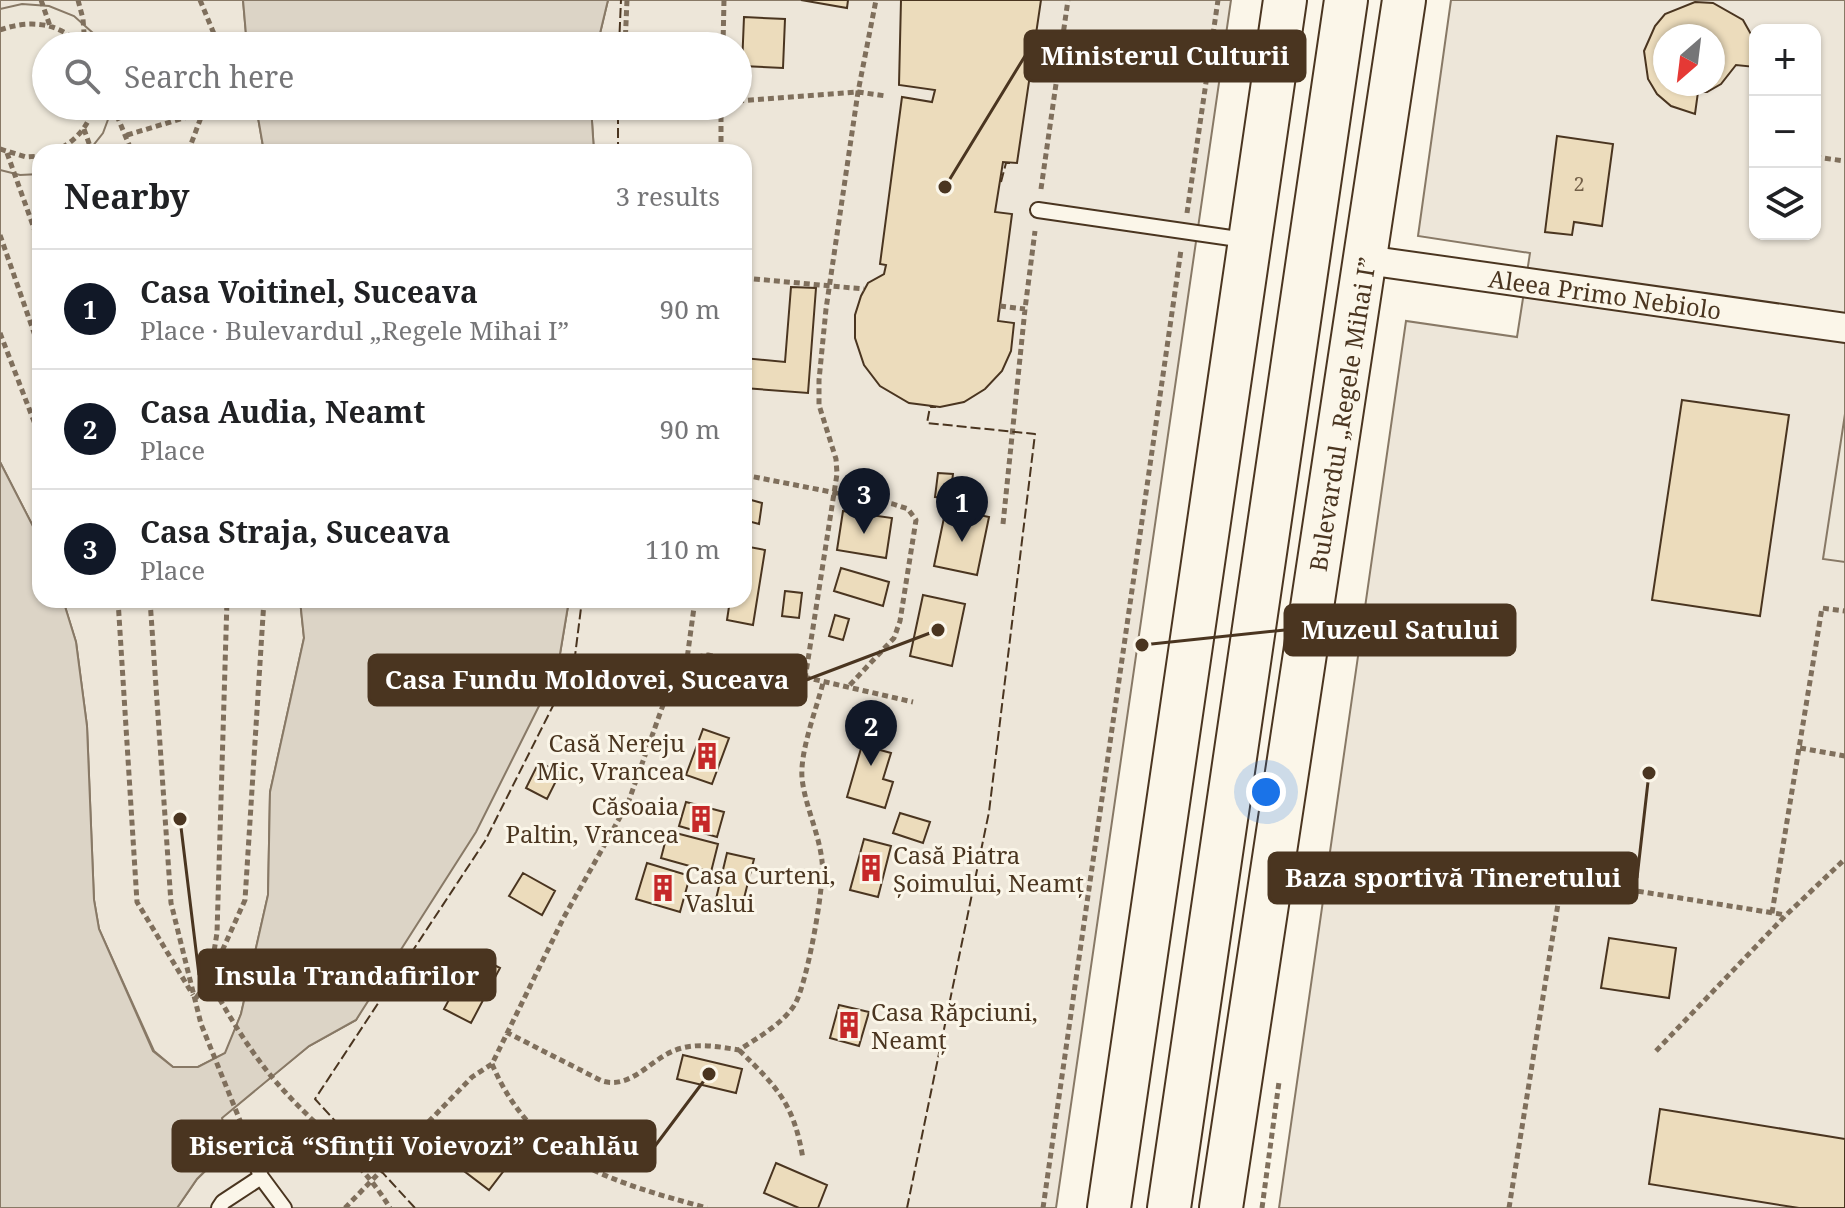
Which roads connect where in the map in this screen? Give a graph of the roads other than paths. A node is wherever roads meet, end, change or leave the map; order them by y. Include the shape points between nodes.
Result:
1 (1285, 0) edge
2 (1346, 0) edge
3 (1404, 0) edge
4 (1038, 210) road end
5 (1249, 241) junction
6 (1366, 260) junction
7 (1845, 328) edge
8 (249, 1142) road end
9 (261, 1177) junction
10 (219, 1208) edge
11 (284, 1208) edge
12 (1109, 1208) edge
13 (1169, 1208) edge
14 (1221, 1208) edge

1 - 5 main road
2 - 13 main road
3 - 6 main road, Bulevardul „Regele Mihai I”
4 - 5 lane
5 - 12 main road
6 - 7 street, Aleea Primo Nebiolo
6 - 14 main road, Bulevardul „Regele Mihai I”
8 - 9 lane
9 - 10 lane
9 - 11 lane

